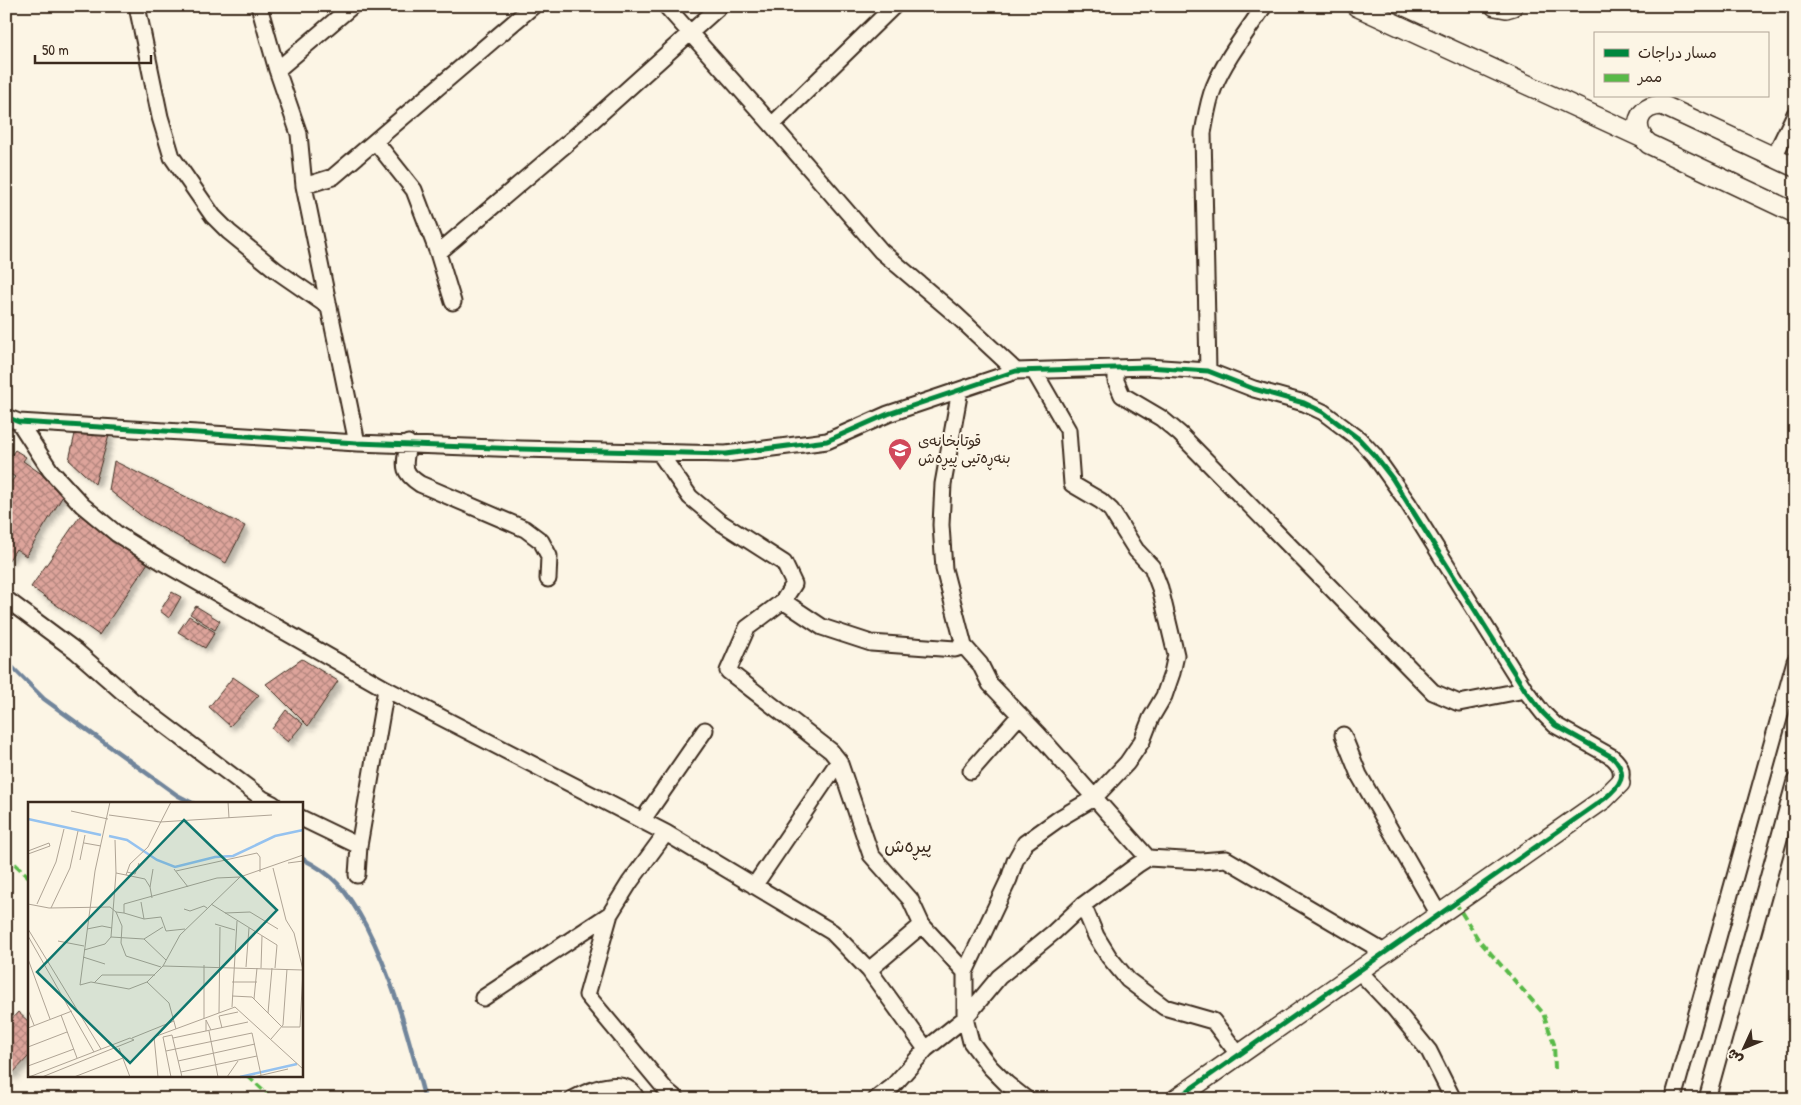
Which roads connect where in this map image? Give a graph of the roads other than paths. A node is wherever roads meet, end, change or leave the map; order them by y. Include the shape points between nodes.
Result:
1 (137, 6) edge
2 (260, 6) edge
3 (352, 6) edge
4 (533, 6) edge
5 (666, 6) edge
6 (720, 6) edge
7 (894, 6) edge
8 (1264, 6) edge
9 (1356, 6) edge
10 (1495, 6) edge
11 (1513, 6) edge
12 (690, 34) junction
13 (277, 70) junction
14 (1795, 114) edge
15 (772, 125) junction
16 (1643, 138) junction
17 (375, 141) junction
18 (1774, 157) junction
19 (1795, 167) edge
20 (304, 186) junction
21 (1795, 213) edge
22 (438, 253) junction
23 (453, 302) dead end
24 (329, 306) junction
25 (1116, 368) junction
26 (1016, 371) junction
27 (1034, 371) junction
28 (1208, 372) junction
29 (960, 390) junction
30 (12, 420) edge
31 (357, 443) junction
32 (408, 444) junction
33 (659, 452) junction
34 (548, 579) dead end
35 (6, 599) edge
36 (783, 601) junction
37 (964, 646) junction
38 (1795, 660) edge
39 (386, 689) junction
40 (1525, 690) junction
41 (1020, 715) junction
42 (704, 730) dead end
43 (1343, 735) dead end
44 (839, 760) junction
45 (972, 771) dead end
46 (1795, 782) edge
47 (1620, 783) joint
48 (1094, 798) junction
49 (269, 802) edge
50 (302, 818) edge
51 (642, 821) junction
52 (666, 833) junction
53 (359, 846) junction
54 (1148, 858) junction
55 (357, 875) dead end
56 (754, 886) junction
57 (1083, 905) junction
58 (1438, 913) junction
59 (610, 914) junction
60 (922, 925) junction
61 (1384, 952) junction
62 (869, 970) junction
63 (1358, 970) junction
64 (965, 972) junction
65 (483, 998) dead end
66 (965, 1018) junction
67 (926, 1049) junction
68 (1238, 1054) junction
69 (573, 1099) edge
70 (637, 1099) edge
71 (677, 1099) edge
72 (876, 1099) edge
73 (1026, 1099) edge
74 (1176, 1099) edge
75 (1453, 1099) edge
76 (1673, 1099) edge
77 (1707, 1099) edge

1 - 24 street via 160,117 172,157 213,216 229,232 277,271
2 - 13 street
3 - 13 street
4 - 17 street
5 - 12 street
6 - 12 street
7 - 15 street
8 - 28 street via 1223,68 1214,88 1205,125
9 - 16 street
10 - 11 street
12 - 15 street
12 - 22 street
13 - 20 street via 299,134
14 - 18 street
15 - 26 street via 881,251
16 - 18 street via 1638,123 1641,115 1654,105 1662,105
16 - 21 street via 1649,144
17 - 20 street via 334,176
17 - 22 street via 414,190
18 - 19 street
20 - 24 street
22 - 23 street
24 - 31 street
25 - 27 street
25 - 28 street via 1147,366
25 - 40 street via 1116,381 1122,395 1161,418 1180,434 1433,692 1459,703
26 - 27 street
26 - 29 street
27 - 48 street via 1068,430 1072,484 1111,510 1136,550 1152,567 1176,655 1164,696 1142,741 1127,763
28 - 40 street via 1304,403 1323,412 1359,439 1408,502
29 - 33 street via 888,414 827,441 726,454
29 - 37 street via 943,484 941,525 944,569
30 - 31 street
30 - 39 street via 82,505 117,534
31 - 32 street
32 - 33 street
32 - 34 street via 404,467 408,476 525,529 541,541 549,556
33 - 36 street via 690,497 720,522 784,564 794,584
35 - 49 street via 76,651 133,701
36 - 37 street via 822,627 871,643 955,649
36 - 44 street via 747,628 728,671
37 - 41 street via 980,664 990,684
38 - 76 street
39 - 51 street
39 - 53 street
40 - 47 street via 1555,725 1616,760 1622,773
41 - 45 street
41 - 48 street
42 - 51 street
43 - 58 street via 1359,775
44 - 56 street
44 - 60 street via 872,854 910,899
46 - 77 street
47 - 58 street via 1604,798
48 - 54 street
48 - 64 street via 1025,843
50 - 53 street
51 - 52 street
52 - 56 street
52 - 59 street
53 - 55 street
54 - 57 street
54 - 61 street via 1226,859
56 - 62 street via 832,932
57 - 66 street via 999,977
57 - 68 street via 1109,958 1128,980 1164,1007 1213,1021
58 - 61 street
59 - 65 street
59 - 71 street via 587,995
60 - 62 street
60 - 64 street
61 - 63 street
62 - 67 street
63 - 68 street
63 - 75 street via 1429,1051
64 - 66 street
66 - 67 street
66 - 73 street via 971,1042 990,1067
67 - 72 street via 892,1087
68 - 74 street
69 - 70 street via 587,1092 623,1086 631,1090

